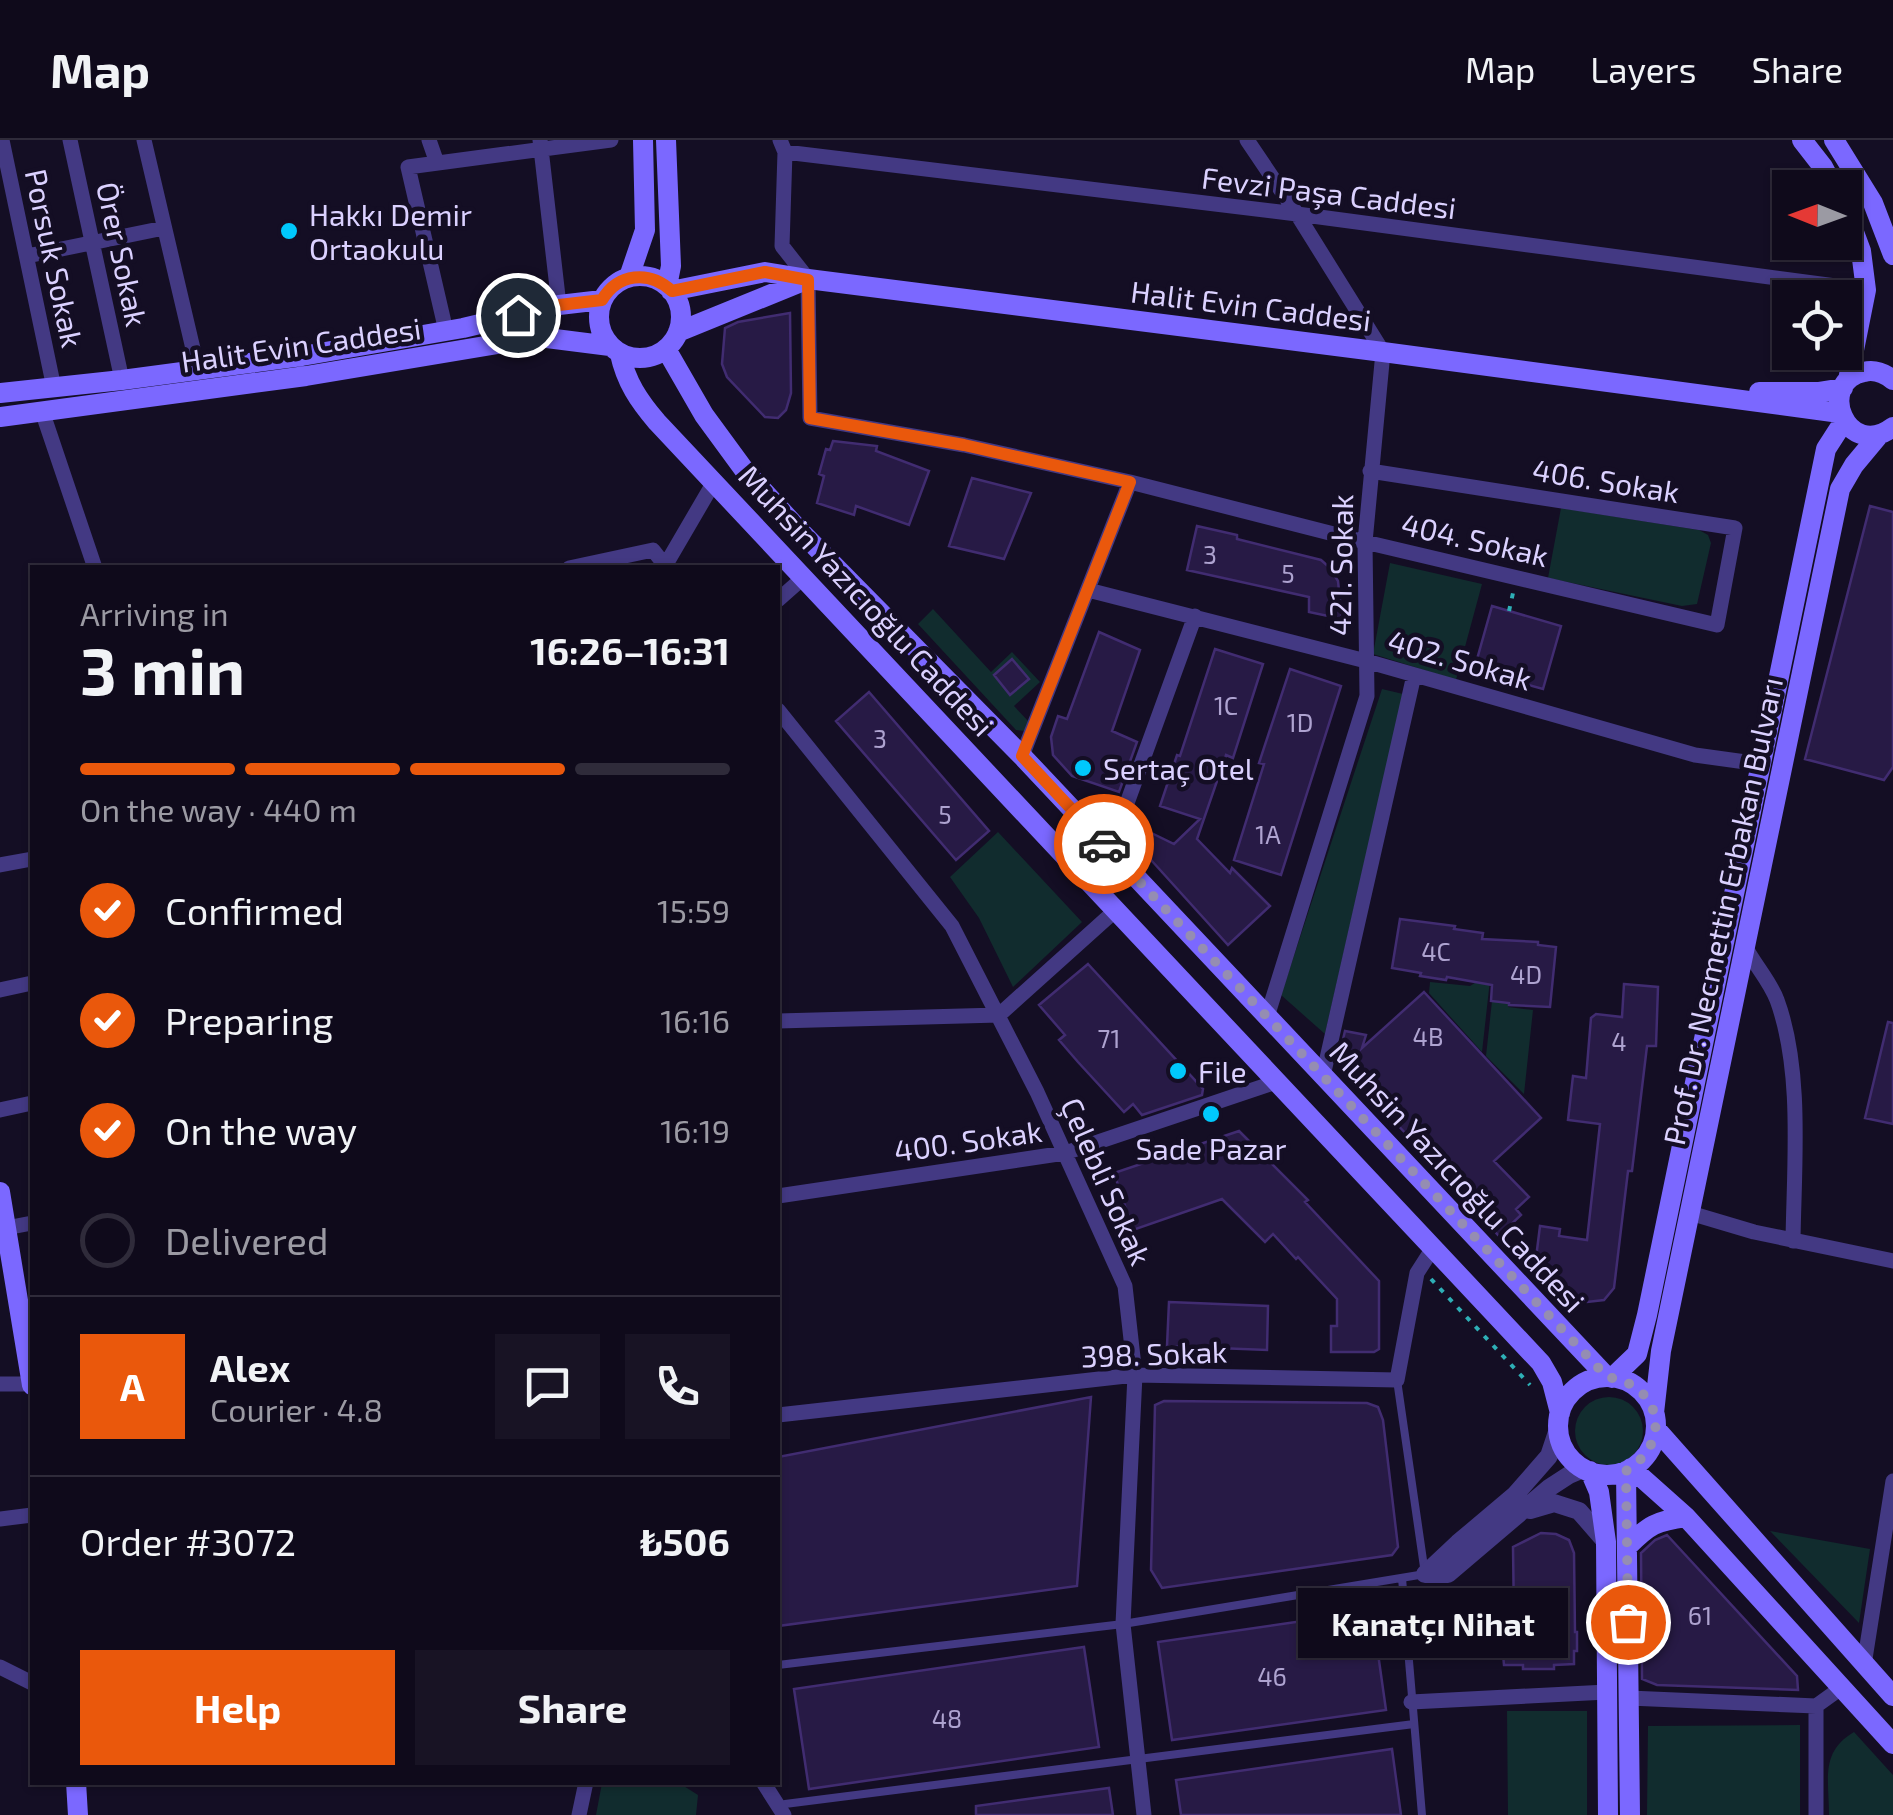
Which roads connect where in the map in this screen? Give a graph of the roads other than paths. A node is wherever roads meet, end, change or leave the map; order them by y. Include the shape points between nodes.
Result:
1 (2, 140) edge
2 (70, 140) edge
3 (144, 140) edge
4 (429, 140) edge
5 (611, 140) edge
6 (643, 140) edge
7 (666, 140) edge
8 (1247, 140) edge
9 (1802, 140) edge
10 (1834, 140) edge
11 (540, 144) edge
12 (782, 146) edge
13 (437, 164) junction
14 (1825, 170) edge
15 (1297, 214) junction
16 (164, 228) junction
17 (92, 244) junction
18 (1893, 255) edge
19 (26, 256) junction
20 (1862, 259) edge
21 (628, 278) junction
22 (808, 280) junction
23 (669, 289) junction
24 (1866, 290) junction
25 (602, 300) junction
26 (559, 305) junction
27 (446, 331) junction
28 (672, 341) junction
29 (615, 350) junction
30 (1382, 352) junction
31 (198, 370) junction
32 (122, 380) junction
33 (1893, 380) edge
34 (1845, 384) junction
35 (45, 388) junction
36 (1687, 392) junction
37 (0, 393) edge
38 (42, 410) junction
39 (0, 417) edge
40 (1842, 417) junction
41 (1886, 431) edge
42 (1370, 471) junction
43 (714, 482) junction
44 (1130, 482) junction
45 (1365, 542) junction
46 (94, 565) edge
47 (583, 565) edge
48 (665, 565) edge
49 (667, 565) edge
50 (804, 577) junction
51 (1088, 590) junction
52 (780, 598) edge
53 (1196, 616) junction
54 (1717, 625) joint
55 (1366, 661) junction
56 (1414, 675) junction
57 (780, 712) edge
58 (1022, 756) junction
59 (1760, 764) junction
60 (1110, 850) junction
61 (30, 859) edge
62 (0, 866) edge
63 (1117, 909) junction
64 (1745, 946) junction
65 (30, 983) edge
66 (0, 990) edge
67 (999, 1015) junction
68 (1267, 1016) junction
69 (780, 1021) edge
70 (1323, 1076) junction
71 (1276, 1082) junction
72 (30, 1104) edge
73 (0, 1110) edge
74 (1066, 1154) junction
75 (0, 1192) edge
76 (780, 1196) edge
77 (1690, 1213) junction
78 (30, 1224) edge
79 (5, 1238) edge
80 (1793, 1240) junction
81 (1433, 1248) junction
82 (1893, 1260) edge
83 (1646, 1316) junction
84 (1579, 1348) junction
85 (29, 1349) edge
86 (1135, 1375) junction
87 (1609, 1377) junction
88 (1397, 1380) junction
89 (0, 1384) edge
90 (30, 1384) edge
91 (780, 1415) edge
92 (1559, 1421) junction
93 (1655, 1421) junction
94 (1587, 1470) junction
95 (1629, 1470) junction
96 (1893, 1482) edge
97 (1524, 1511) junction
98 (30, 1515) edge
99 (1686, 1517) junction
100 (0, 1519) edge
101 (1606, 1542) junction
102 (1628, 1546) junction
103 (1425, 1574) junction
104 (1402, 1578) junction
105 (1123, 1624) junction
106 (1864, 1664) junction
107 (780, 1666) edge
108 (0, 1667) edge
109 (30, 1682) edge
110 (1841, 1688) junction
111 (1607, 1692) junction
112 (1893, 1696) edge
113 (1629, 1698) junction
114 (1411, 1702) junction
115 (1816, 1706) junction
116 (1414, 1724) junction
117 (1893, 1744) edge
118 (1138, 1758) junction
119 (76, 1785) edge
120 (585, 1785) edge
121 (765, 1785) edge
122 (779, 1785) edge
123 (786, 1811) edge
124 (78, 1815) edge
125 (579, 1815) edge
126 (1144, 1815) edge
127 (1422, 1815) edge
128 (1608, 1815) edge
129 (1630, 1815) edge
130 (1816, 1815) edge

1 - 19 street, Porsuk Sokak
2 - 17 street, Örer Sokak
3 - 16 street
4 - 13 street
5 - 11 street
6 - 21 main road via 645,230
7 - 23 main road
8 - 15 street
9 - 14 main road
10 - 18 main road via 1873,202
11 - 13 street
11 - 26 street
12 - 15 street, Fevzi Paşa Caddesi
12 - 22 street via 782,246
13 - 27 street via 408,167
15 - 24 street, Fevzi Paşa Caddesi
15 - 30 street
16 - 17 street
16 - 31 street
17 - 19 street
17 - 32 street, Örer Sokak
19 - 35 street, Porsuk Sokak
20 - 24 main road
21 - 23 main road via 649,277
21 - 25 main road
22 - 23 main road, Halit Evin Caddesi via 765,272
22 - 28 main road, Halit Evin Caddesi
22 - 30 main road, Halit Evin Caddesi
22 - 44 street, 404. Sokak via 810,418
23 - 28 main road via 680,311
24 - 34 main road
25 - 26 main road, Halit Evin Caddesi
25 - 29 main road via 598,319
26 - 27 main road, Halit Evin Caddesi
27 - 31 main road, Halit Evin Caddesi
28 - 29 main road via 644,359
28 - 58 main road, Muhsin Yazıcıoğlu Caddesi via 704,415 745,471
29 - 38 main road, Halit Evin Caddesi via 539,337
29 - 43 main road, Muhsin Yazıcıoğlu Caddesi via 640,402
30 - 36 main road, Halit Evin Caddesi
30 - 42 street, 421. Sokak
31 - 32 main road, Halit Evin Caddesi
32 - 35 main road, Halit Evin Caddesi
33 - 34 main road, Halit Evin Caddesi via 1868,371
34 - 36 main road, Halit Evin Caddesi via 1818,392
34 - 40 main road
35 - 37 main road, Halit Evin Caddesi
35 - 38 main road
36 - 40 main road, Halit Evin Caddesi
38 - 39 main road, Halit Evin Caddesi
38 - 46 street
40 - 41 main road, Halit Evin Caddesi via 1859,433
40 - 59 main road, Prof. Dr. Necmettin Erbakan Bulvarı via 1826,449
41 - 64 main road, Prof. Dr. Necmettin Erbakan Bulvarı via 1840,489
42 - 45 street, 421. Sokak
42 - 54 street, 406. Sokak via 1736,528
43 - 49 street
43 - 50 main road, Muhsin Yazıcıoğlu Caddesi
44 - 45 street, 404. Sokak
44 - 51 street
45 - 54 street, 404. Sokak
45 - 55 street, 421. Sokak
47 - 48 street via 653,550
50 - 52 street
50 - 63 main road, Muhsin Yazıcıoğlu Caddesi
51 - 53 street, 402. Sokak
51 - 58 street
53 - 55 street, 402. Sokak
53 - 60 street
55 - 56 street, 402. Sokak
55 - 68 street, 421. Sokak via 1368,696
56 - 59 street, 402. Sokak via 1695,756
56 - 70 street
57 - 67 street, Çelebli Sokak via 952,926
58 - 60 main road, Muhsin Yazıcıoğlu Caddesi
59 - 83 main road, Prof. Dr. Necmettin Erbakan Bulvarı
60 - 68 main road, Muhsin Yazıcıoğlu Caddesi
61 - 62 street
63 - 67 street
63 - 71 main road, Muhsin Yazıcıoğlu Caddesi
64 - 77 main road, Prof. Dr. Necmettin Erbakan Bulvarı
64 - 80 street via 1776,997 1792,1054
65 - 66 street
67 - 69 street
67 - 74 street, Çelebli Sokak
68 - 70 main road, Muhsin Yazıcıoğlu Caddesi
70 - 84 main road, Muhsin Yazıcıoğlu Caddesi
71 - 74 street, 400. Sokak
71 - 81 main road, Muhsin Yazıcıoğlu Caddesi
72 - 73 street
74 - 76 street, 400. Sokak
74 - 86 street, Çelebli Sokak via 1125,1286
75 - 79 main road
77 - 80 street
77 - 93 main road, Prof. Dr. Necmettin Erbakan Bulvarı via 1661,1351
78 - 79 street
79 - 85 main road
80 - 82 street
81 - 88 street via 1417,1273
81 - 92 main road, Muhsin Yazıcıoğlu Caddesi via 1540,1363 1552,1382
83 - 84 main road via 1635,1348 1624,1358 1606,1362
83 - 87 main road, Prof. Dr. Necmettin Erbakan Bulvarı via 1637,1354
84 - 87 main road, Muhsin Yazıcıoğlu Caddesi
86 - 88 street, 398. Sokak
86 - 91 street, 398. Sokak
86 - 105 street, Çelebli Sokak
87 - 92 main road via 1578,1387
87 - 93 main road via 1648,1398
88 - 103 lane
89 - 90 street
92 - 94 main road via 1562,1444
92 - 103 street via 1549,1456 1516,1494
93 - 95 main road via 1652,1445
93 - 106 main road
94 - 95 main road
94 - 97 street via 1569,1474
94 - 101 main road via 1598,1492
95 - 99 main road
95 - 102 main road
96 - 106 street
97 - 101 street via 1554,1503 1575,1510
97 - 103 street via 1448,1574
98 - 100 street
99 - 102 main road via 1648,1526
99 - 110 main road
101 - 111 main road
102 - 113 main road
103 - 104 lane
104 - 105 lane
104 - 114 lane
105 - 107 lane
105 - 118 street, Çelebli Sokak
106 - 112 main road
108 - 109 street
110 - 115 street
110 - 117 main road
111 - 114 street
111 - 128 main road
113 - 115 street
113 - 129 main road
114 - 116 lane
115 - 130 street
116 - 118 lane
116 - 127 lane
118 - 123 lane
118 - 126 street, Çelebli Sokak
119 - 124 main road
120 - 125 street
121 - 123 street
122 - 123 street

